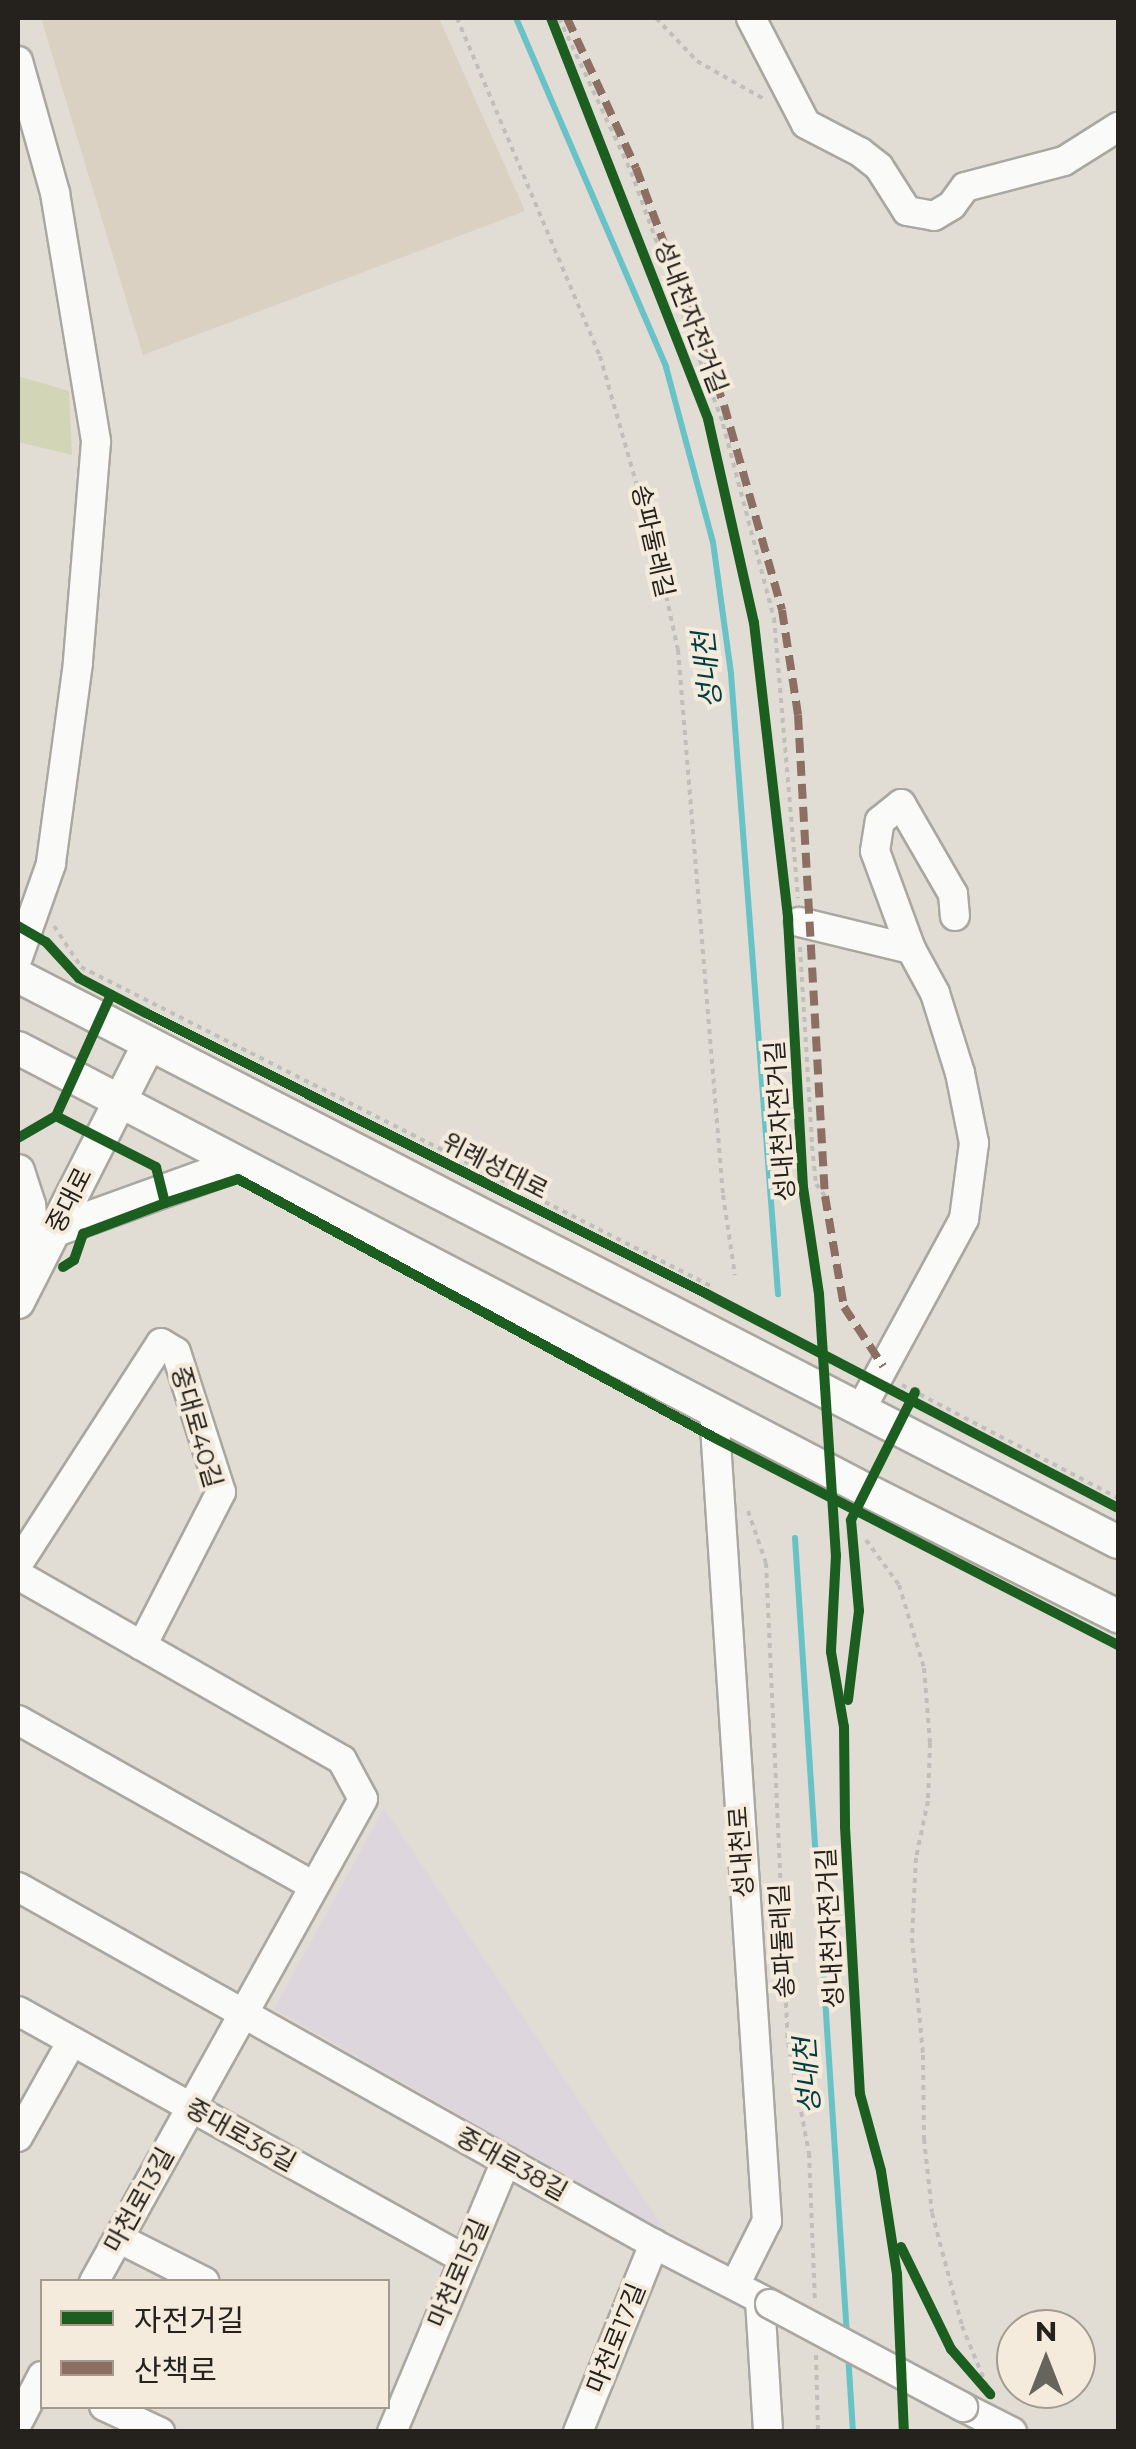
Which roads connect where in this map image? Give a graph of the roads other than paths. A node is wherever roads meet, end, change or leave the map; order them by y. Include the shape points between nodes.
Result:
1 (751, 18) edge
2 (18, 61) edge
3 (1118, 127) edge
4 (955, 916) dead end
5 (791, 920) road end
6 (26, 934) edge
7 (911, 949) junction
8 (18, 976) edge
9 (149, 1044) junction
10 (18, 1048) edge
11 (120, 1100) junction
12 (238, 1164) junction
13 (18, 1172) edge
14 (52, 1231) junction
15 (35, 1266) junction
16 (18, 1302) edge
17 (872, 1387) junction
18 (714, 1411) junction
19 (1118, 1542) edge
20 (20, 1581) edge
21 (1118, 1616) edge
22 (142, 1646) junction
23 (18, 1720) edge
24 (314, 1886) junction
25 (18, 1887) edge
26 (18, 2011) edge
27 (241, 2012) junction
28 (72, 2041) junction
29 (190, 2106) junction
30 (18, 2137) edge
31 (506, 2160) junction
32 (118, 2238) junction
33 (654, 2244) junction
34 (464, 2260) junction
35 (96, 2279) edge
36 (199, 2279) edge
37 (735, 2285) junction
38 (765, 2302) junction
39 (399, 2380) edge
40 (40, 2382) edge
41 (110, 2409) edge
42 (996, 2420) edge
43 (18, 2422) edge
44 (160, 2432) edge
45 (392, 2432) edge
46 (578, 2432) edge
47 (768, 2432) edge

1 - 3 street via 806,124 860,152 906,211 934,216 965,187 1064,161
2 - 6 street via 55,193 96,442 51,864
4 - 7 street via 952,894 901,804 880,821 876,851
5 - 7 street
7 - 17 street via 935,994 974,1143 964,1219
8 - 9 main road, 위례성대로
9 - 11 main road, 중대로
9 - 17 main road, 위례성대로
10 - 11 main road
11 - 12 main road
11 - 14 main road, 중대로
12 - 14 main road
12 - 18 main road
13 - 15 main road
14 - 15 main road, 중대로
15 - 16 main road, 중대로
17 - 19 main road, 위례성대로
18 - 21 main road
18 - 37 street, 성내천로 via 766,2221
20 - 22 street, 중대로40길
20 - 22 street, 중대로40길 via 161,1343 176,1352 220,1492
22 - 24 street, 중대로40길 via 342,1760 363,1799
23 - 24 street
24 - 27 street, 중대로40길
25 - 27 street, 중대로38길
26 - 28 street, 중대로36길
27 - 29 street, 마천로13길
27 - 31 street, 중대로38길
28 - 29 street, 중대로36길
28 - 30 street
29 - 32 street, 마천로13길
29 - 34 street, 중대로36길
31 - 33 street, 중대로38길
31 - 34 street, 마천로15길
32 - 35 street, 마천로13길
32 - 36 street
33 - 37 street, 중대로38길
33 - 46 street, 마천로17길
34 - 39 street, 마천로15길
37 - 38 street, 중대로38길
38 - 42 street, 중대로38길, bridge
38 - 47 street
39 - 45 street, 마천로15길
40 - 43 street
41 - 44 street

